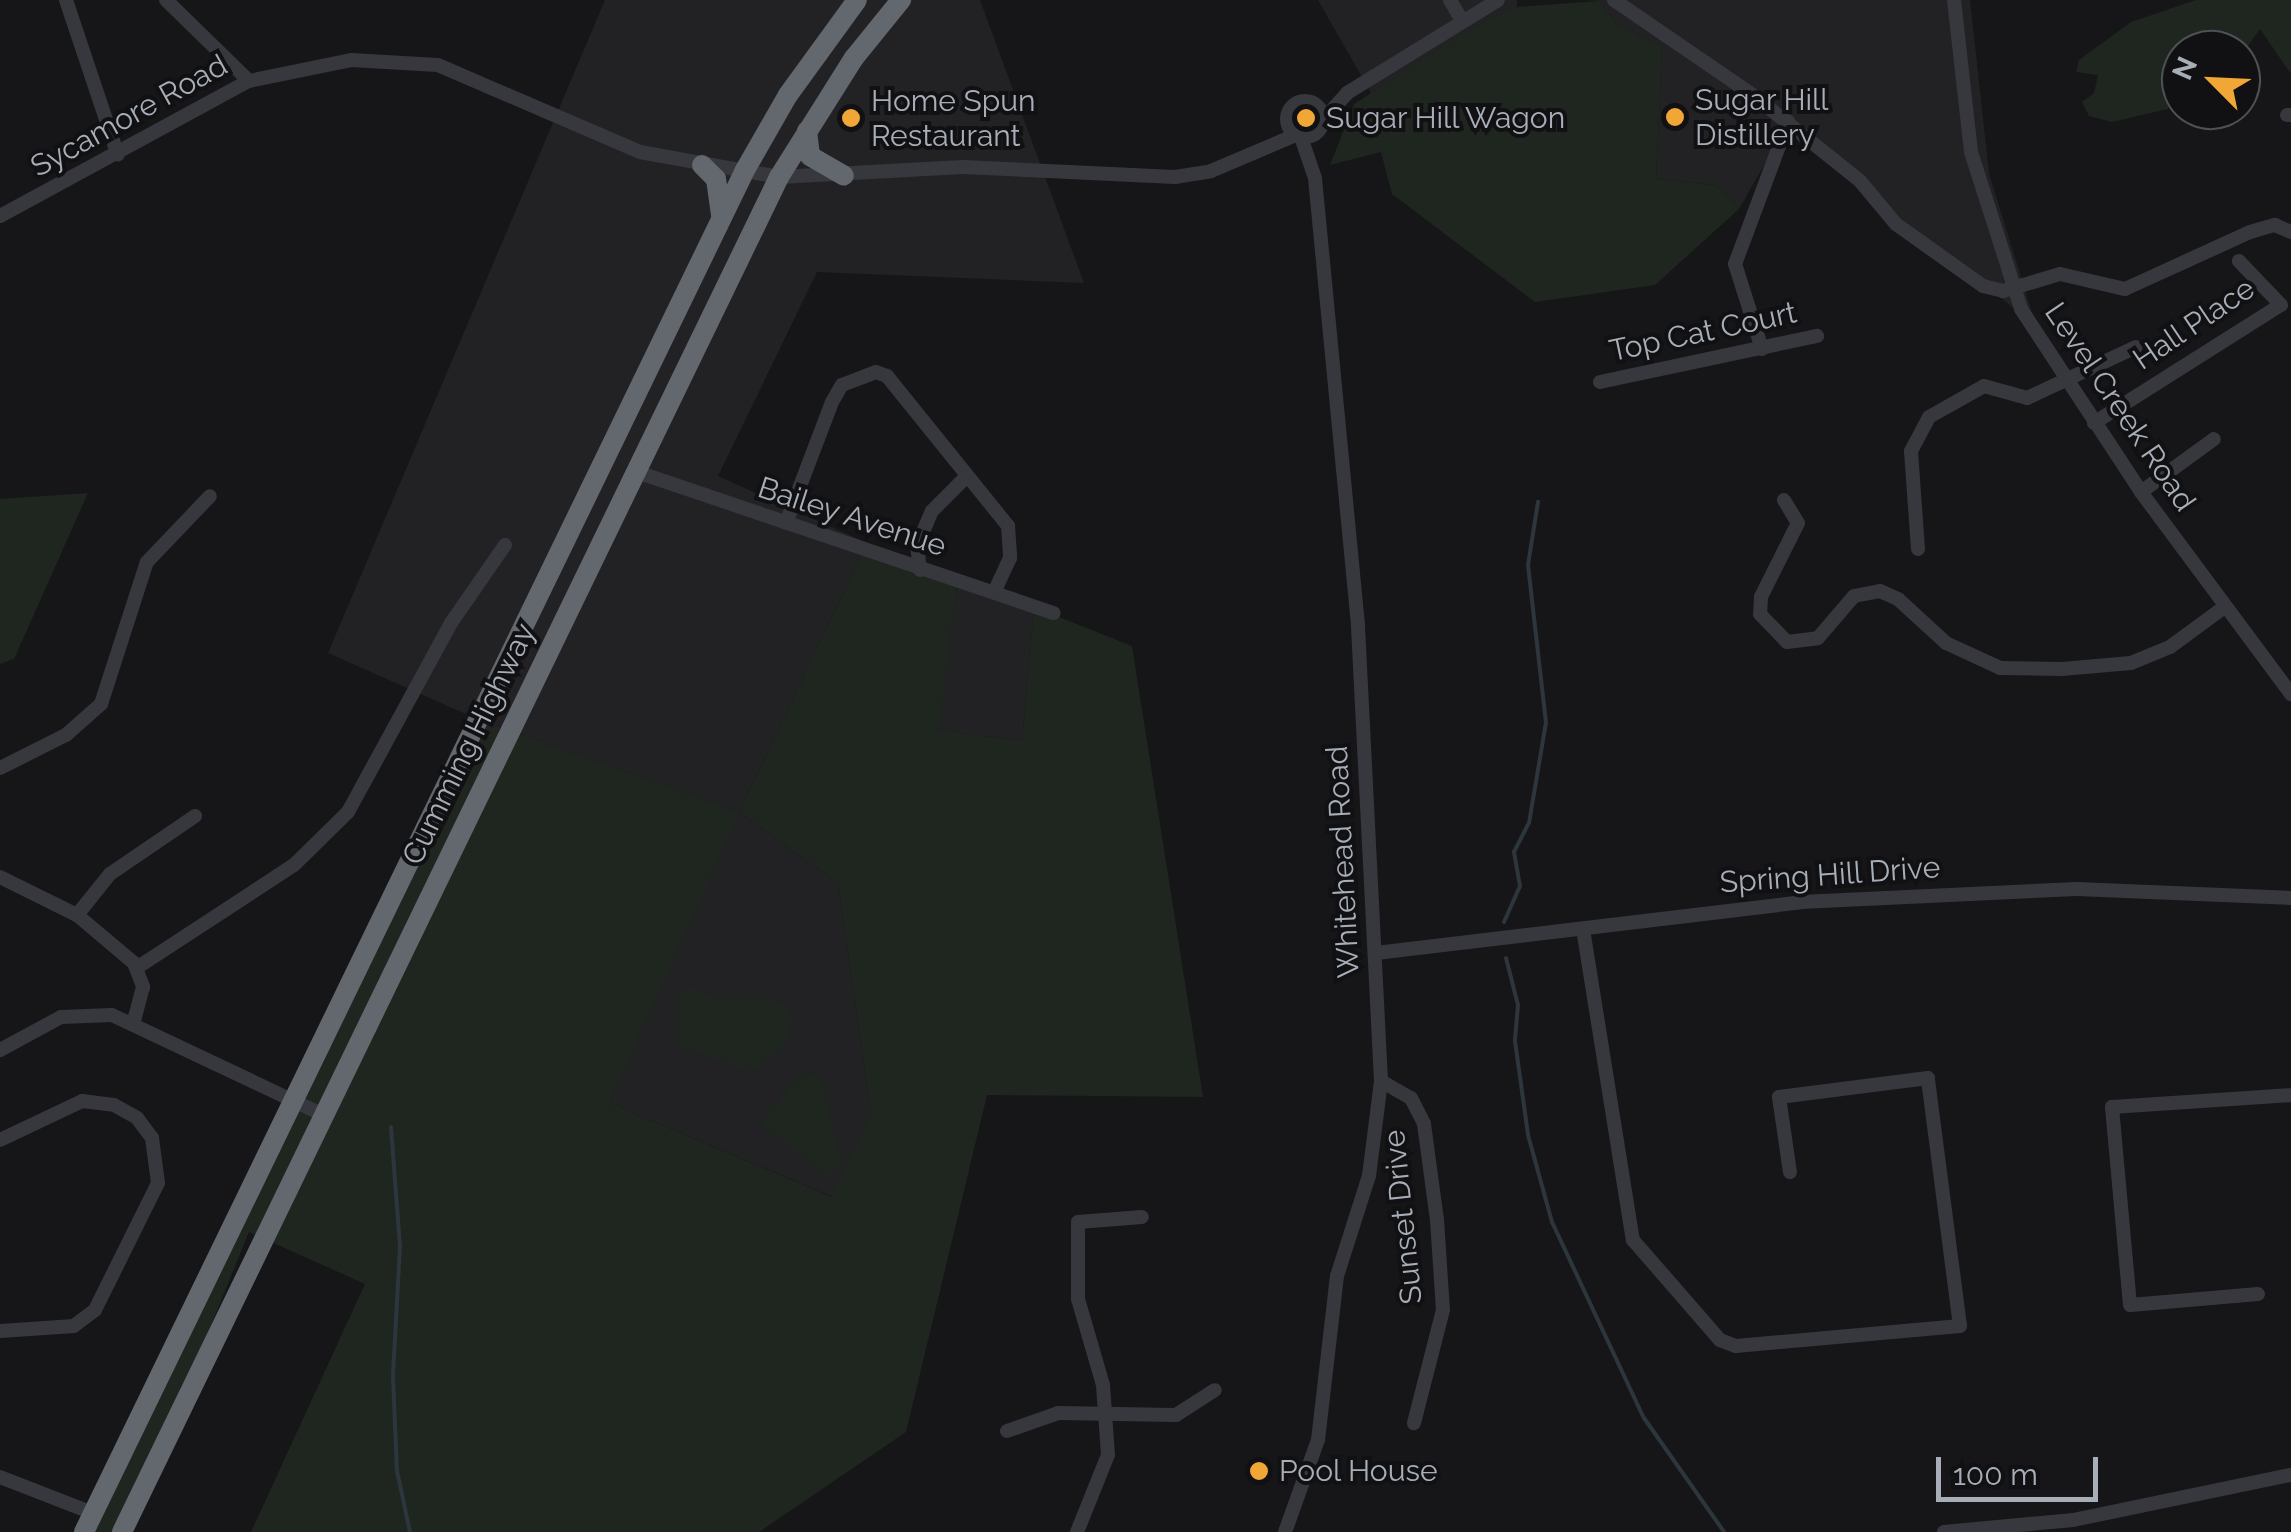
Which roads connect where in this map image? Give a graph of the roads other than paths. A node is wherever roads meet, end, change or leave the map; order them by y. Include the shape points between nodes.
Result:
1 (66, 0) edge
2 (166, 0) edge
3 (857, 0) edge
4 (901, 0) edge
5 (1450, 0) edge
6 (1498, 0) edge
7 (1614, 0) edge
8 (1954, 0) edge
9 (1462, 21) junction
10 (249, 80) junction
11 (1347, 93) junction
12 (1310, 101) junction
13 (1287, 115) junction
14 (1788, 122) junction
15 (1321, 126) junction
16 (807, 131) junction
17 (1299, 136) junction
18 (1261, 146) junction
19 (118, 155) junction
20 (702, 164) junction
21 (745, 170) junction
22 (844, 176) junction
23 (779, 177) junction
24 (1315, 178) junction
25 (0, 216) edge
26 (720, 222) junction
27 (2291, 232) edge
28 (2240, 261) dead end
29 (2008, 290) junction
30 (1817, 336) dead end
31 (2136, 347) dead end
32 (1762, 349) junction
33 (2066, 380) junction
34 (1600, 382) dead end
35 (2094, 423) junction
36 (2214, 439) dead end
37 (634, 471) junction
38 (966, 477) junction
39 (2142, 492) junction
40 (210, 496) dead end
41 (1784, 500) dead end
42 (786, 523) junction
43 (505, 546) dead end
44 (1918, 549) dead end
45 (920, 570) junction
46 (994, 592) junction
47 (2224, 608) junction
48 (1054, 613) dead end
49 (2291, 694) edge
50 (0, 768) edge
51 (195, 816) dead end
52 (0, 878) edge
53 (2291, 898) edge
54 (77, 915) junction
55 (1585, 929) junction
56 (1376, 953) junction
57 (138, 966) junction
58 (134, 1021) junction
59 (0, 1050) edge
60 (1381, 1081) junction
61 (2291, 1095) edge
62 (294, 1102) junction
63 (321, 1114) junction
64 (0, 1140) edge
65 (1790, 1172) dead end
66 (1142, 1218) dead end
67 (2258, 1294) dead end
68 (0, 1331) edge
69 (1215, 1390) dead end
70 (1106, 1414) junction
71 (1414, 1422) dead end
72 (1006, 1431) dead end
73 (2291, 1476) edge
74 (0, 1477) edge
75 (88, 1523) edge
76 (122, 1532) edge
77 (1076, 1532) edge
78 (1285, 1532) edge
79 (1944, 1532) edge

1 - 19 street
2 - 10 street
3 - 21 highway, Cumming Highway via 788,95
4 - 16 highway, Cumming Highway
5 - 9 street
6 - 9 street
7 - 14 street
8 - 29 street, Level Creek Road via 1971,152
9 - 11 street
10 - 19 street, Sycamore Road
10 - 20 street, Sycamore Road via 350,60 438,65 640,152
11 - 12 street
11 - 15 street
12 - 13 street via 1298,102
12 - 15 street
13 - 17 street, Whitehead Road
13 - 18 street
14 - 29 street via 1860,181 1896,224 1982,286
14 - 32 street via 1735,264
15 - 17 street
15 - 24 street, Whitehead Road
16 - 22 highway via 810,156
16 - 23 highway, Cumming Highway
17 - 18 street
17 - 24 street, Whitehead Road
18 - 22 street, Sycamore Road via 1211,171 1176,177 963,167
19 - 25 street, Sycamore Road
20 - 21 street, Sycamore Road
20 - 26 highway via 716,179
21 - 23 street, Sycamore Road
21 - 26 highway, Cumming Highway
22 - 23 street, Sycamore Road
23 - 37 highway, Cumming Highway
24 - 56 street, Whitehead Road via 1358,625
26 - 62 highway, Cumming Highway
27 - 29 street via 2275,225 2250,232 2125,289 2060,274
28 - 35 street, Hall Place via 2281,305
29 - 33 street, Level Creek Road
30 - 32 street, Top Cat Court
31 - 33 street
32 - 34 street, Top Cat Court
33 - 35 street, Level Creek Road
33 - 44 street via 2027,398 1996,386 1978,388 1929,417 1911,452
35 - 39 street, Level Creek Road
36 - 39 street
37 - 42 street, Bailey Avenue
37 - 63 highway, Cumming Highway
38 - 42 street via 887,376 876,372 842,385
38 - 45 street via 932,511 917,546
38 - 46 street via 1008,526 1010,558
39 - 47 street, Level Creek Road
40 - 50 street via 147,562 101,704 66,734
41 - 47 street via 1798,523 1760,614 1787,642 1818,638 1854,596 1880,591 1946,643 2000,668 2062,669 2140,659 2170,647
42 - 45 street, Bailey Avenue
43 - 57 street via 451,623 348,812 294,865
45 - 46 street, Bailey Avenue
46 - 48 street, Bailey Avenue
47 - 49 street, Level Creek Road
51 - 54 street via 110,874
52 - 54 street
53 - 55 street, Spring Hill Drive via 1993,890 1801,902
54 - 57 street
55 - 56 street, Spring Hill Drive
55 - 65 street via 1633,1240 1720,1340 1736,1346 1960,1326 1928,1078 1779,1097
56 - 60 street, Whitehead Road
57 - 58 street via 143,987
58 - 59 street via 94,1013 61,1017
58 - 62 street
60 - 71 street, Sunset Drive via 1411,1098 1424,1124 1437,1220 1442,1310
60 - 78 street, Whitehead Road via 1369,1176 1338,1276 1318,1440
61 - 67 street via 2112,1108 2130,1306
62 - 63 street
62 - 75 highway, Cumming Highway
63 - 76 highway, Cumming Highway
64 - 68 street via 82,1101 114,1106 137,1118 152,1138 158,1183 95,1310 74,1326
66 - 70 street via 1078,1222 1078,1299
69 - 70 street via 1176,1415
70 - 72 street via 1058,1413
70 - 77 street via 1108,1455
73 - 79 street via 2073,1520
74 - 75 street

